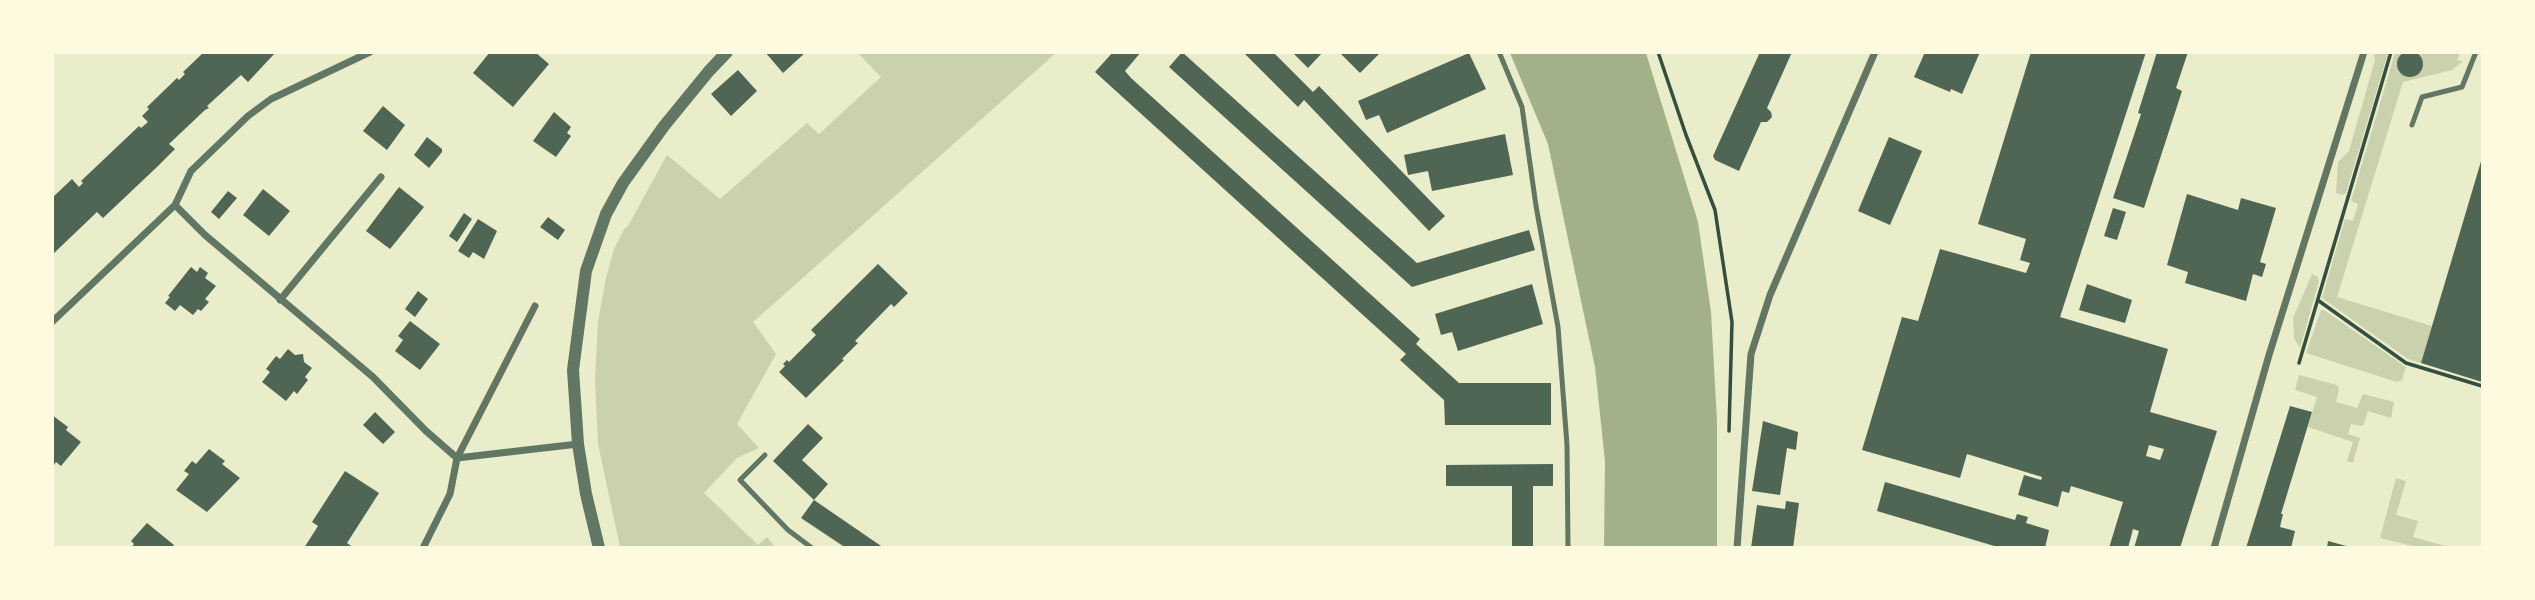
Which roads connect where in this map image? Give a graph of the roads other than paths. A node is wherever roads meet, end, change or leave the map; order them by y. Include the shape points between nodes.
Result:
1 (370, 52) edge
2 (727, 52) edge
3 (1499, 52) edge
4 (1875, 52) edge
5 (2364, 52) edge
6 (2476, 52) edge
7 (2412, 125) dead end
8 (381, 177) dead end
9 (175, 205) junction
10 (280, 300) junction
11 (535, 306) dead end
12 (52, 322) edge
13 (578, 444) junction
14 (765, 455) dead end
15 (457, 458) junction
16 (423, 548) edge
17 (599, 548) edge
18 (812, 548) edge
19 (1568, 548) edge
20 (1737, 548) edge
21 (2214, 548) edge

1 - 9 street via 271,99 248,116 191,171
2 - 13 street via 623,183 592,248 581,294 573,370
3 - 19 lane via 1522,107 1558,327 1567,445
4 - 20 street via 1770,295 1751,354
5 - 21 street
6 - 7 lane via 2462,88 2422,97
8 - 10 street
9 - 10 street
9 - 12 street
10 - 15 street via 373,377
11 - 15 street
13 - 15 street
13 - 17 street
14 - 18 lane via 740,480
15 - 16 street via 450,494

